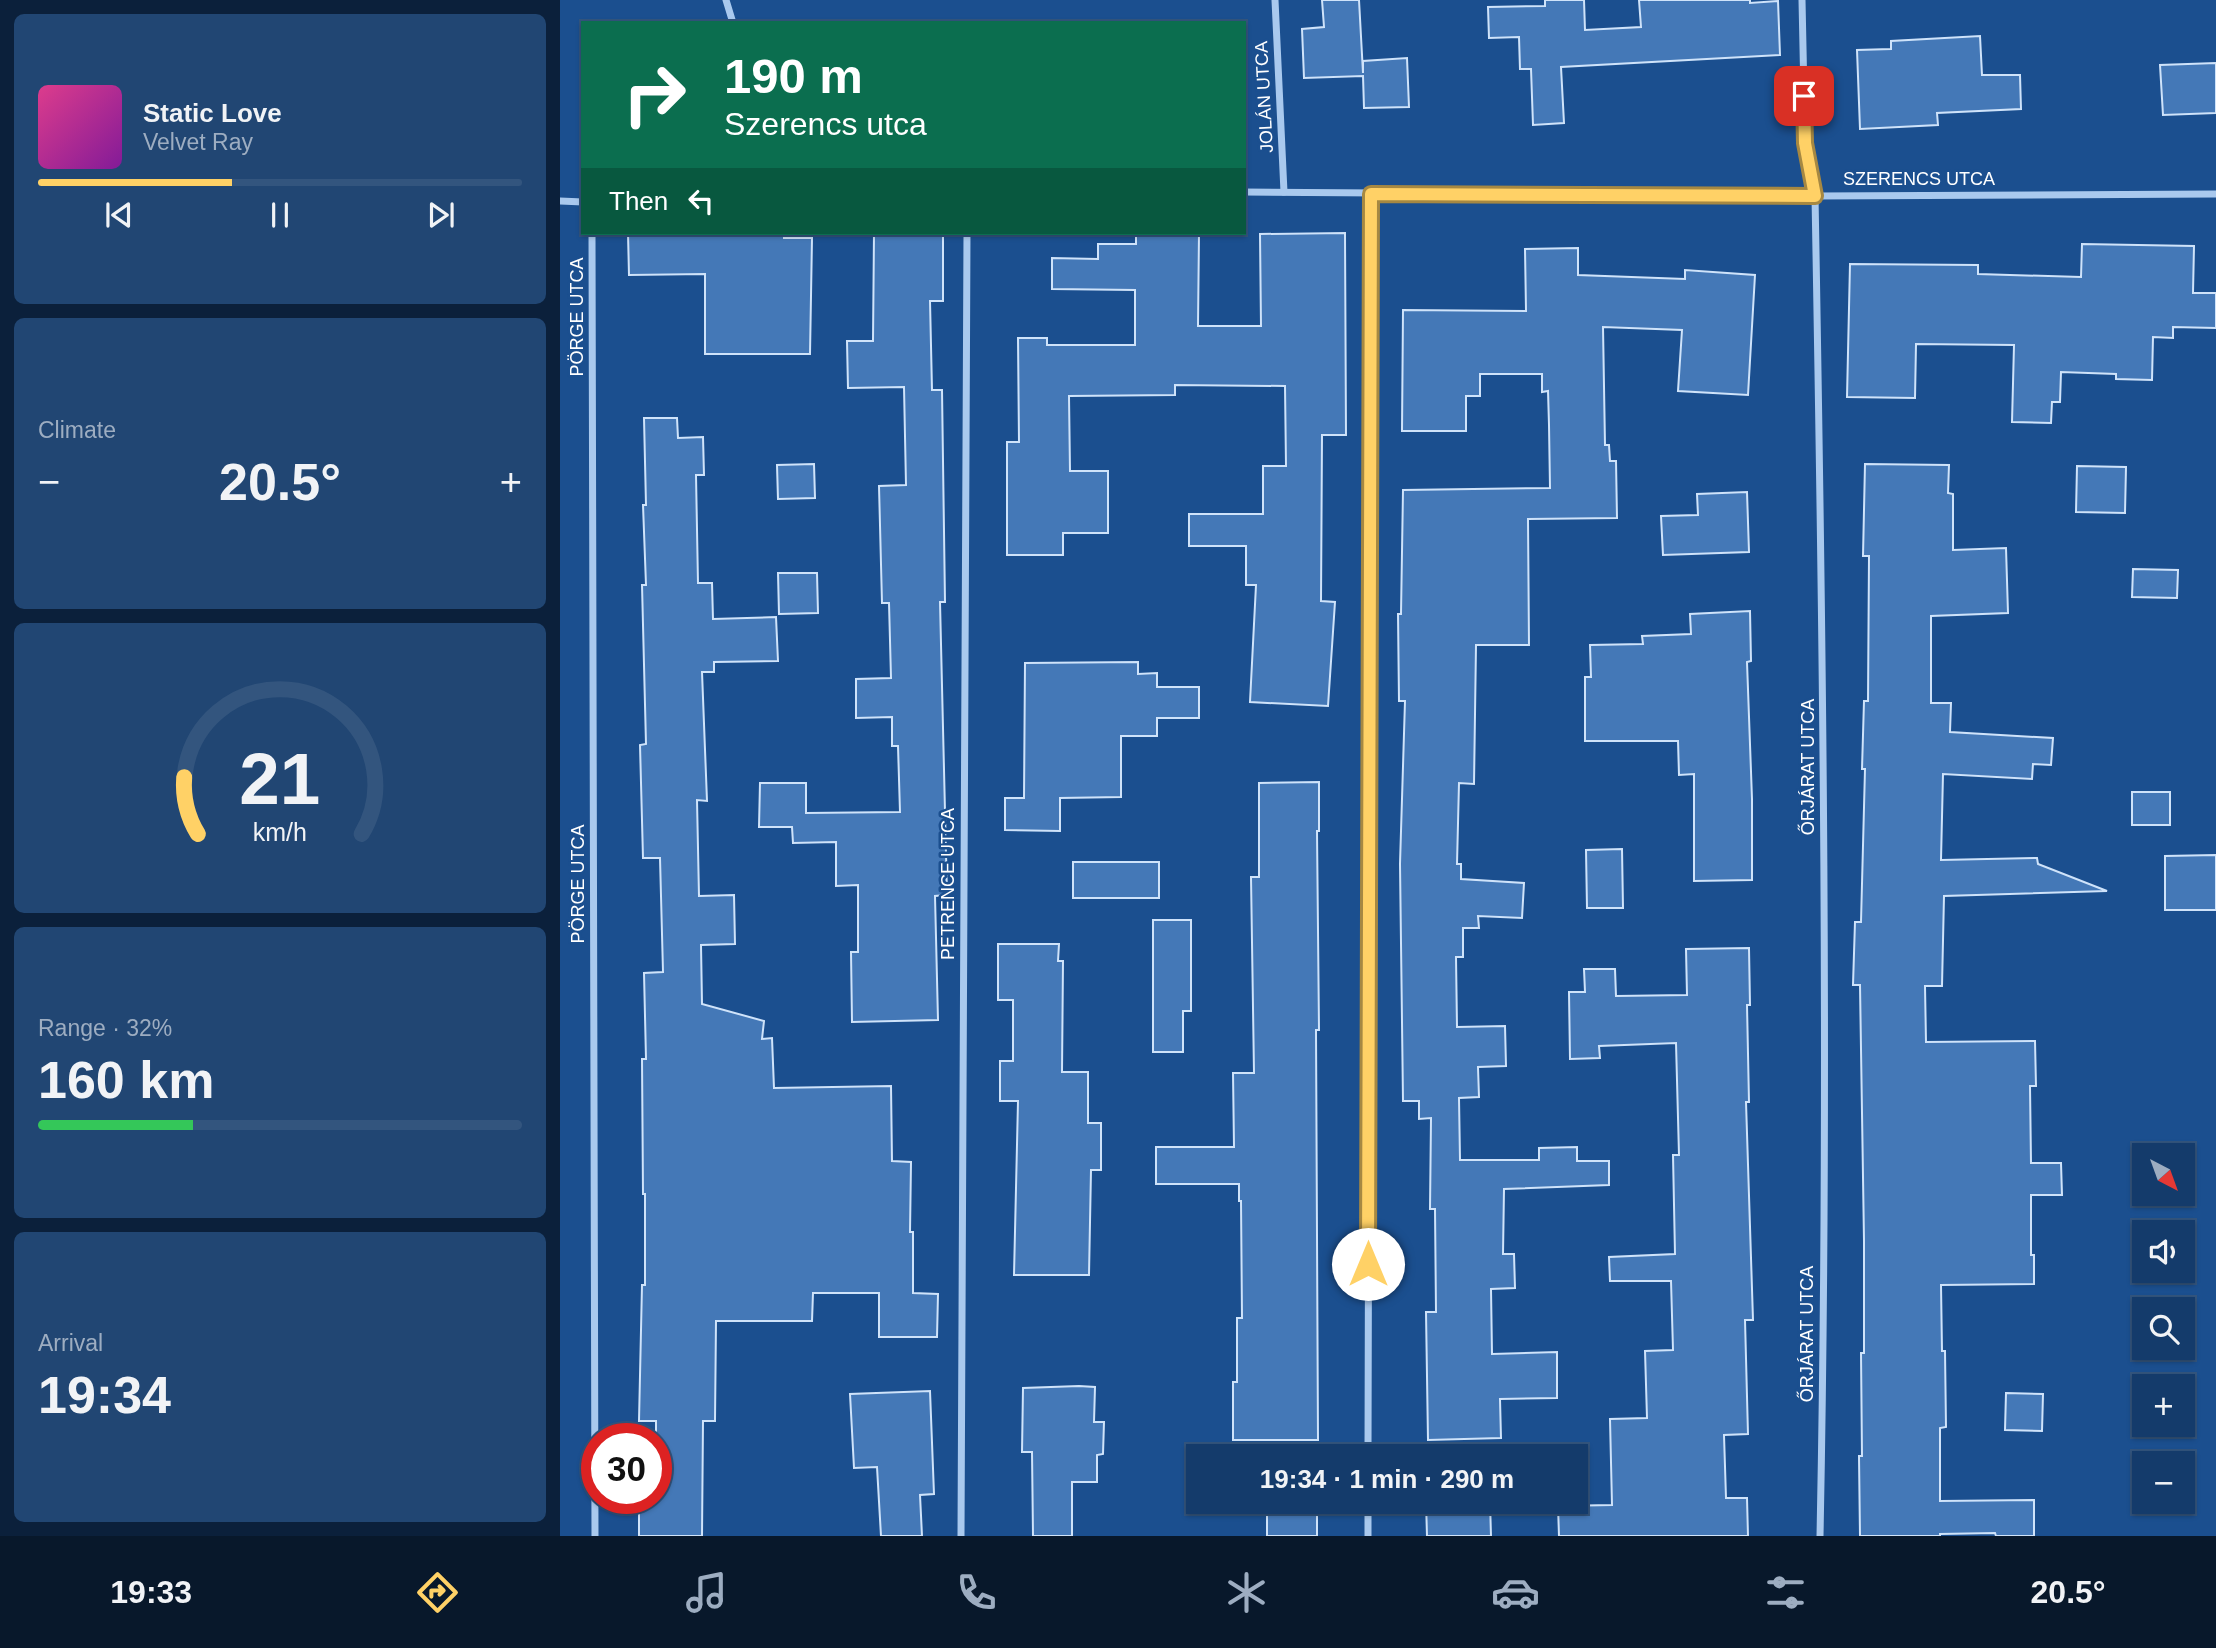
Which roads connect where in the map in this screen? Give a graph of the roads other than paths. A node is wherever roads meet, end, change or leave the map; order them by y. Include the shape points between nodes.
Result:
1 (726, 0) edge
2 (1275, 0) edge
3 (1802, 0) edge
4 (732, 21) edge
5 (1246, 192) edge
6 (1284, 192) junction
7 (1371, 194) junction
8 (2216, 194) edge
9 (1815, 196) junction
10 (560, 201) edge
11 (581, 202) edge
12 (593, 235) edge
13 (967, 235) edge
14 (1368, 1444) edge
15 (1368, 1514) edge
16 (595, 1536) edge
17 (961, 1536) edge
18 (1368, 1536) edge
19 (1820, 1536) edge

1 - 4 street
2 - 6 street, JOLÁN UTCA
3 - 9 street, ŐRJÁRAT UTCA via 1805,143
5 - 6 street, SZERENCS UTCA
6 - 7 street, SZERENCS UTCA
7 - 9 street, SZERENCS UTCA
7 - 14 street
8 - 9 street, SZERENCS UTCA
9 - 19 street, ŐRJÁRAT UTCA via 1824,652
10 - 11 street
12 - 16 street, PÖRGE UTCA
13 - 17 street, PETRENCE UTCA
15 - 18 street

